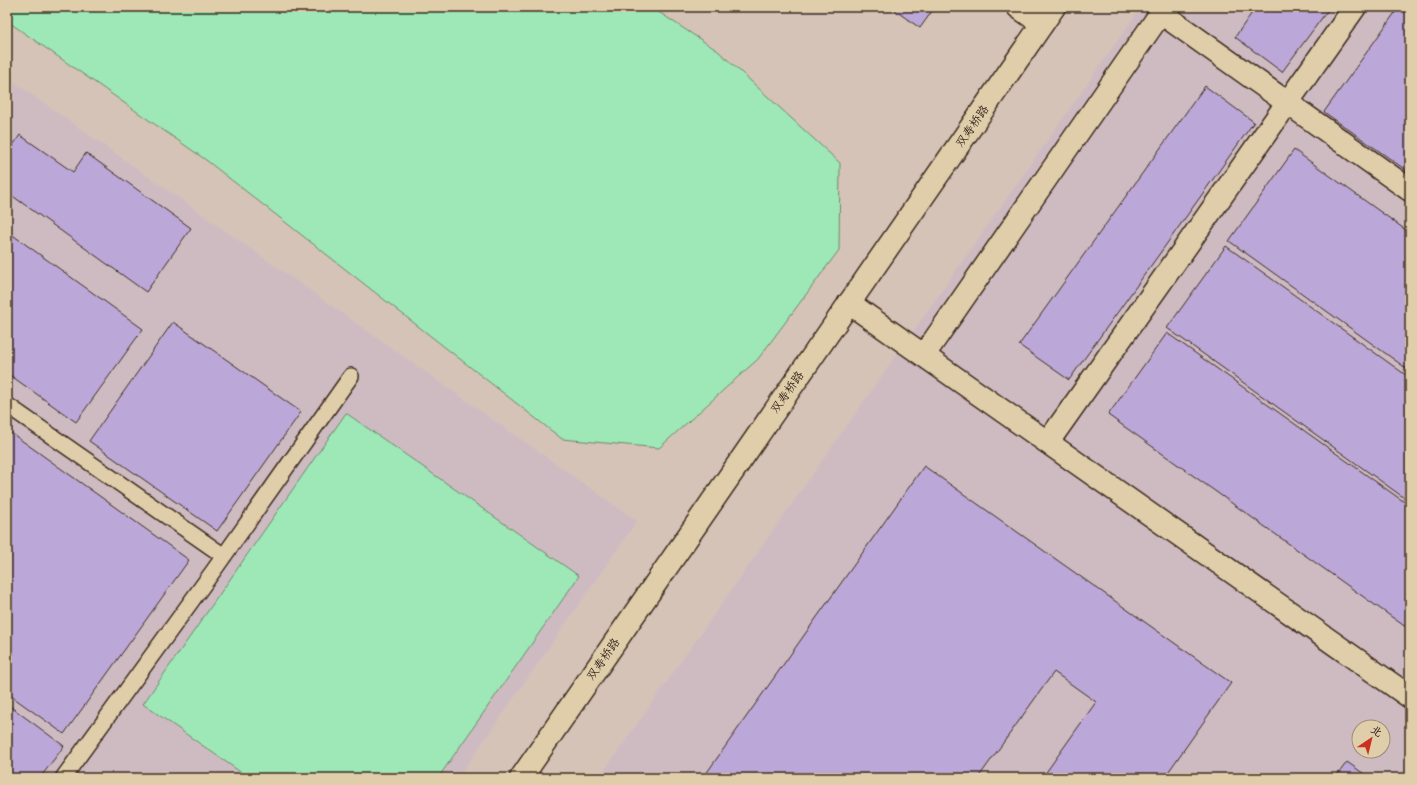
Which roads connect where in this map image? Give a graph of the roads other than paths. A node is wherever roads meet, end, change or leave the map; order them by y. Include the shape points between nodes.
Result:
1 (1018, 7) edge
2 (1355, 7) edge
3 (1163, 10) edge
4 (1048, 16) edge
5 (1287, 103) junction
6 (1410, 190) edge
7 (849, 303) junction
8 (924, 355) junction
9 (351, 376) dead end
10 (7, 406) edge
11 (1048, 442) junction
12 (224, 556) junction
13 (1410, 697) edge
14 (63, 778) edge
15 (521, 778) edge

1 - 4 street
2 - 5 street
3 - 5 street
3 - 8 street
4 - 7 street, 双寿桥路
5 - 6 street
5 - 11 street
7 - 8 street
7 - 15 street, 双寿桥路
8 - 11 street
9 - 12 lane
10 - 12 lane
11 - 13 street
12 - 14 lane

